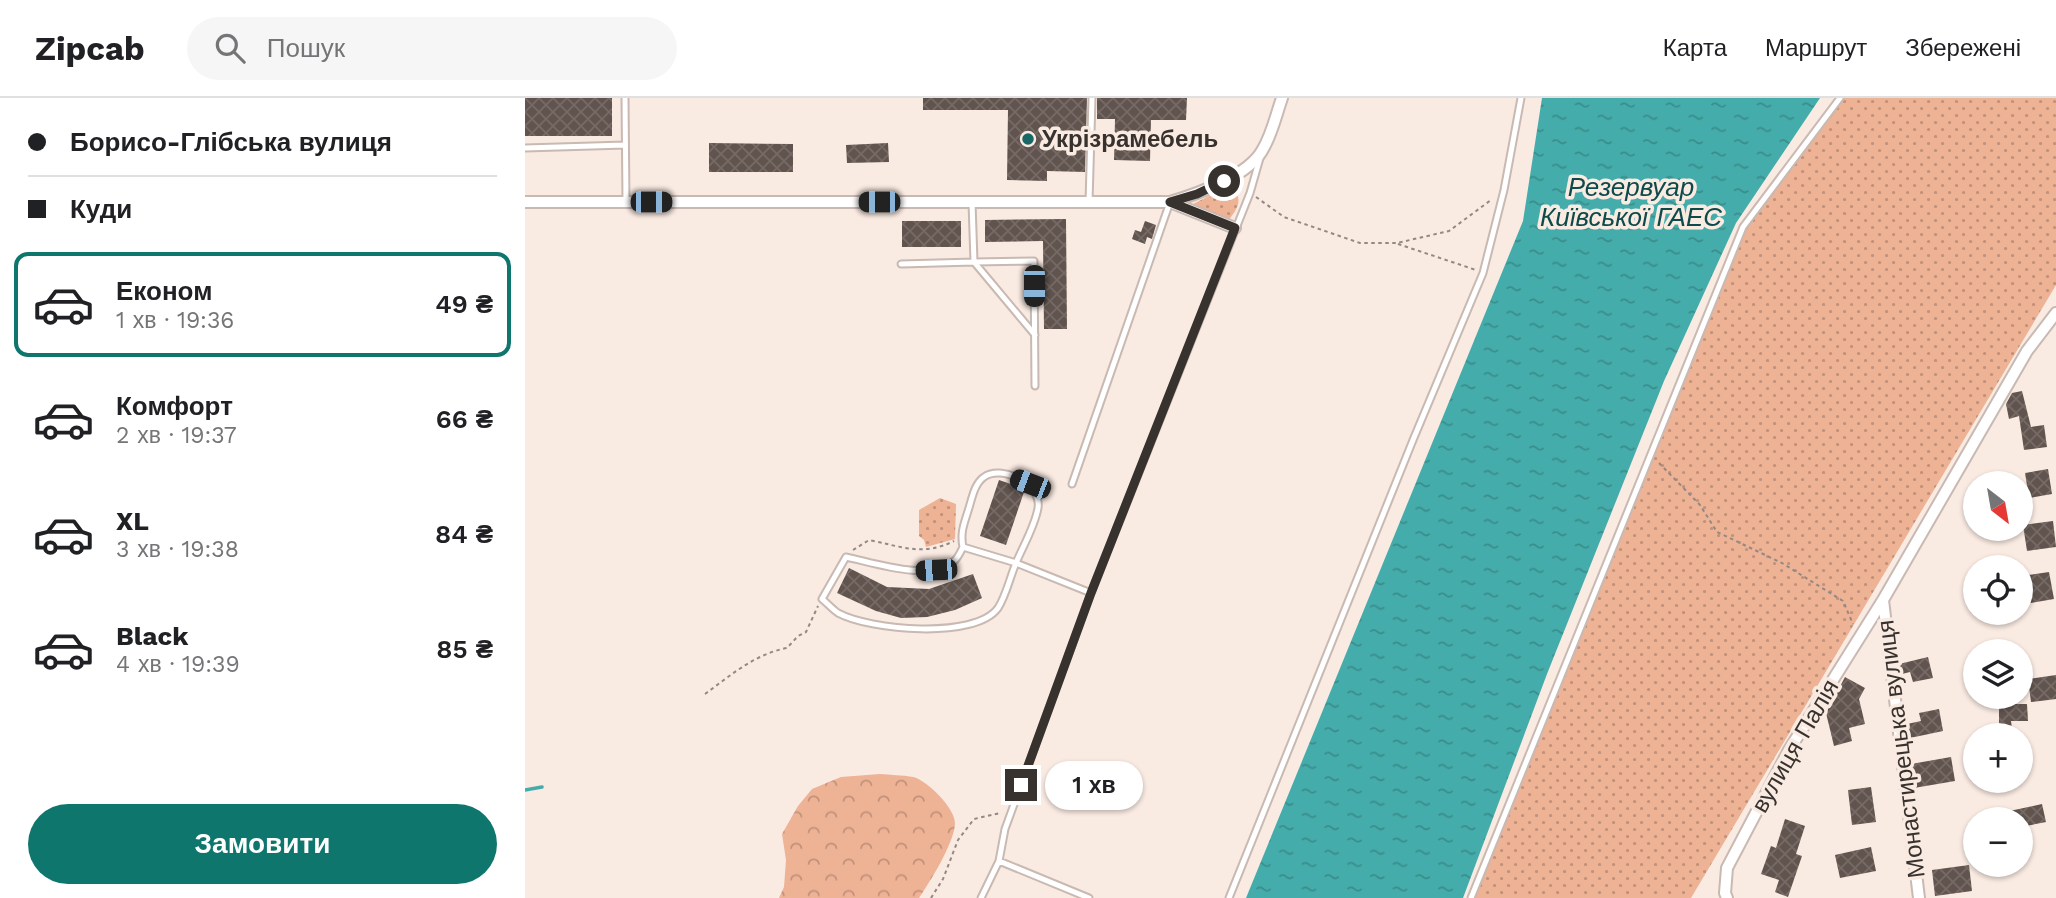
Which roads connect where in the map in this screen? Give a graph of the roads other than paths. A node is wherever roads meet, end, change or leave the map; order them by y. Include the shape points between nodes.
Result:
1 (625, 98) edge
2 (1092, 98) edge
3 (1282, 98) edge
4 (1521, 98) edge
5 (1840, 98) edge
6 (625, 145) junction
7 (525, 148) edge
8 (1262, 151) junction
9 (525, 202) edge
10 (626, 202) junction
11 (972, 202) junction
12 (1090, 202) junction
13 (1170, 202) junction
14 (1235, 228) junction
15 (974, 262) junction
16 (901, 264) dead end
17 (2056, 313) edge
18 (1035, 335) junction
19 (1035, 386) dead end
20 (1072, 484) dead end
21 (964, 547) junction
22 (1016, 563) junction
23 (1091, 593) junction
24 (1883, 600) junction
25 (999, 861) junction
26 (981, 898) edge
27 (1089, 898) edge
28 (1229, 898) edge
29 (1471, 898) edge
30 (1727, 898) edge
31 (1919, 898) edge

1 - 6 lane
2 - 12 lane
3 - 8 street
4 - 28 lane via 1483,273
5 - 29 lane via 1743,227
6 - 7 lane
6 - 10 lane
8 - 13 street via 1240,172
8 - 14 lane
9 - 10 street
10 - 11 street
11 - 12 street
11 - 15 lane
12 - 13 street
13 - 14 street
13 - 20 lane
14 - 23 lane
15 - 16 lane
15 - 18 lane
15 - 18 lane via 1034,261
17 - 24 street, вулиця Палія via 2027,351
18 - 19 lane
21 - 22 lane
21 - 22 lane via 961,537 977,484 998,471 1030,484 1039,506
21 - 22 lane via 955,561 936,570 901,569 846,556 822,599 838,613 882,627 955,626 978,621 997,609
22 - 23 lane
23 - 25 lane via 1011,811
24 - 30 street, вулиця Палія via 1789,750 1727,868
24 - 31 street, Монастирецька вулиця
25 - 26 lane
25 - 27 lane

